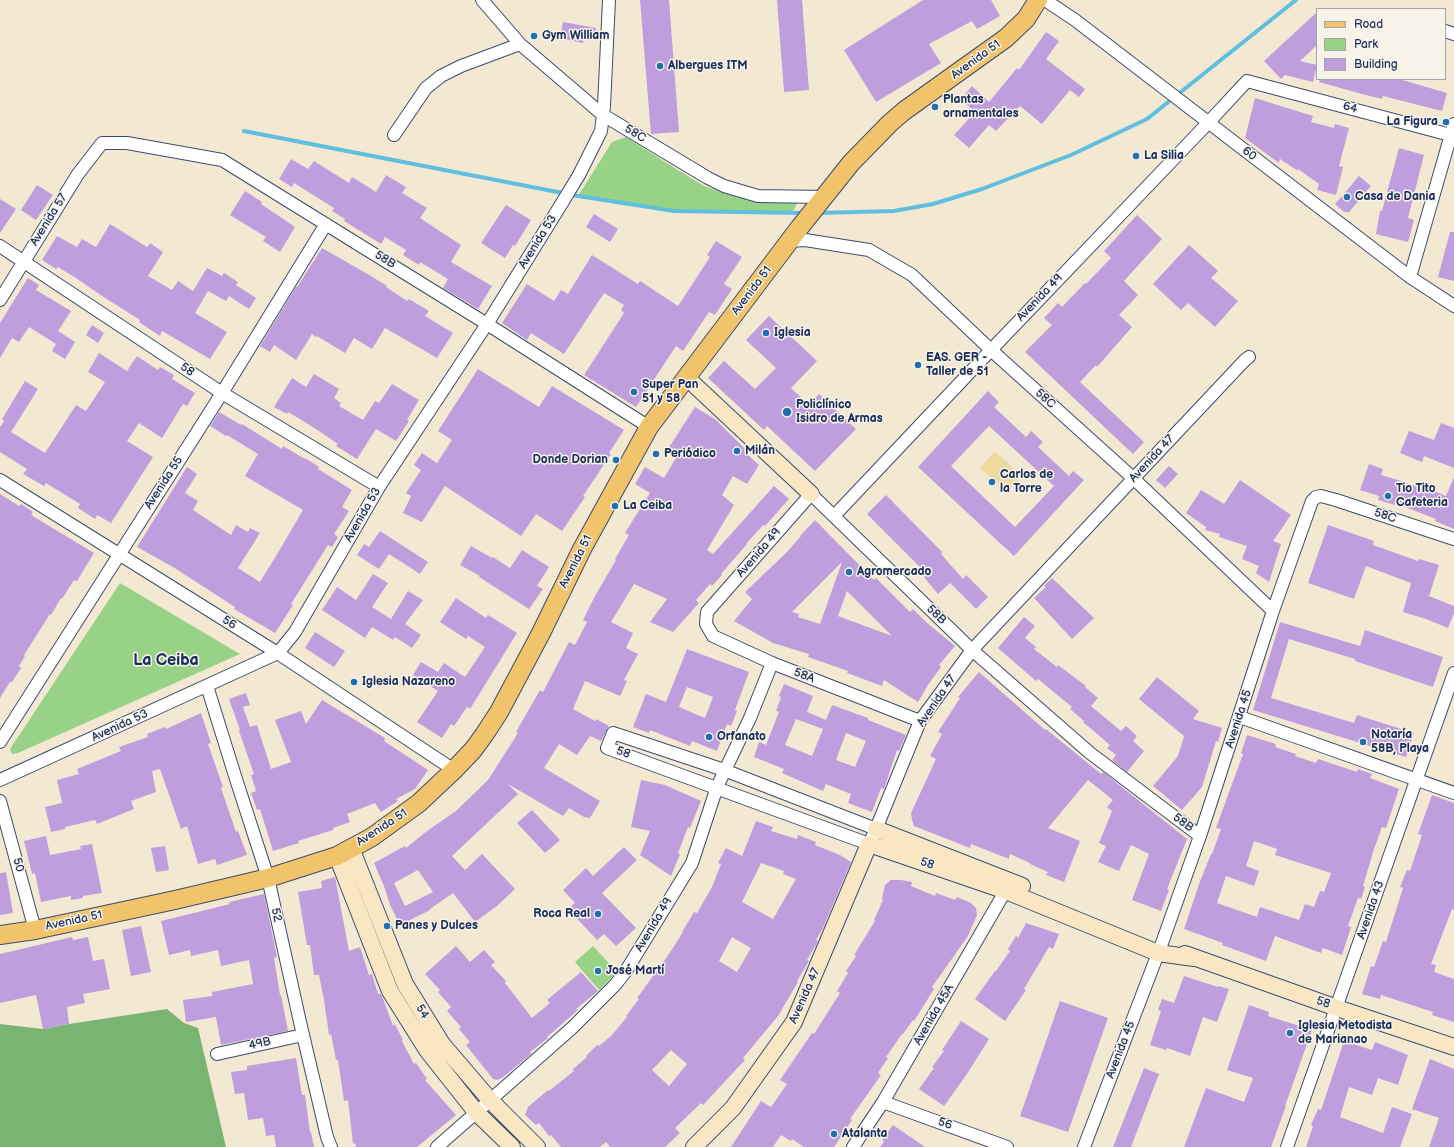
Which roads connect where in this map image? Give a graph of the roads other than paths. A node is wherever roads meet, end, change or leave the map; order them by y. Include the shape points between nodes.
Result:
1 (482, 0) edge
2 (609, 0) edge
3 (1038, 0) edge
4 (1045, 0) edge
5 (520, 44) junction
6 (1247, 80) joint
7 (604, 115) junction
8 (1208, 123) junction
9 (1453, 132) edge
10 (394, 135) dead end
11 (102, 143) joint
12 (824, 197) junction
13 (326, 224) junction
14 (795, 234) junction
15 (0, 246) edge
16 (24, 261) junction
17 (1410, 277) junction
18 (0, 300) edge
19 (1454, 306) edge
20 (487, 324) junction
21 (991, 350) junction
22 (1249, 357) dead end
23 (686, 377) junction
24 (222, 393) junction
25 (649, 427) junction
26 (1134, 478) junction
27 (0, 480) edge
28 (379, 487) junction
29 (811, 494) junction
30 (1316, 497) joint
31 (834, 516) junction
32 (1454, 540) edge
33 (118, 554) junction
34 (1273, 611) junction
35 (707, 612) joint
36 (972, 650) junction
37 (278, 653) junction
38 (772, 664) junction
39 (1454, 673) edge
40 (208, 686) junction
41 (1240, 717) junction
42 (920, 721) junction
43 (0, 742) edge
44 (454, 770) junction
45 (724, 770) junction
46 (0, 780) edge
47 (1416, 780) junction
48 (717, 787) junction
49 (1454, 793) edge
50 (0, 801) edge
51 (876, 829) junction
52 (1200, 836) junction
53 (869, 844) junction
54 (344, 852) junction
55 (268, 878) junction
56 (1008, 886) junction
57 (35, 930) junction
58 (0, 935) edge
59 (1160, 948) junction
60 (1337, 1008) junction
61 (303, 1035) junction
62 (1454, 1047) edge
63 (217, 1054) dead end
64 (490, 1100) junction
65 (883, 1102) junction
66 (476, 1112) junction
67 (331, 1147) edge
68 (438, 1147) edge
69 (512, 1147) edge
70 (537, 1147) edge
71 (694, 1147) edge
72 (853, 1147) edge
73 (1007, 1147) edge
74 (1084, 1147) edge
75 (1287, 1147) edge

1 - 5 street, 58C
2 - 7 street
3 - 12 main road, Avenida 51 via 1026,19 1006,38 890,123
4 - 8 street, 60 via 1075,20
5 - 7 street, 58C
5 - 10 street via 441,76 426,88
6 - 8 street, Avenida 49
6 - 9 street, 64
7 - 12 street, 58C via 724,186 758,196
7 - 20 street, Avenida 53 via 601,131 579,175
8 - 17 street, 60
8 - 21 street, Avenida 49
9 - 17 street
11 - 13 street, 58B via 127,143 222,160
11 - 16 street, Avenida 57 via 78,174
12 - 14 main road, Avenida 51
13 - 20 street, 58B
13 - 24 street, Avenida 55
14 - 21 street, 58C via 805,240 869,250 912,275
14 - 23 main road, Avenida 51
15 - 16 street, 58
16 - 18 street, Avenida 57
16 - 24 street, 58
17 - 19 street, 60
20 - 25 street, 58B
20 - 28 street, Avenida 53
21 - 26 street, 58C
21 - 31 street, Avenida 49
22 - 26 street, Avenida 47
23 - 25 main road, Avenida 51
23 - 29 street, 58B
24 - 28 street, 58
24 - 33 street, Avenida 55
25 - 44 main road, Avenida 51 via 582,548 499,712 473,750
26 - 34 street, 58C
26 - 36 street, Avenida 47
27 - 33 street, 56
28 - 37 street, Avenida 53 via 295,632
29 - 31 street, 58B
29 - 35 street, Avenida 49
30 - 32 street, 58C via 1336,500
30 - 34 street, Avenida 45 via 1312,501
31 - 36 street, 58B
33 - 37 street, 56
33 - 43 street, Avenida 55
34 - 41 street, Avenida 45
35 - 38 street, 58A via 706,624 713,636
36 - 42 street, Avenida 47
36 - 52 street, 58B via 1090,753
37 - 40 street, Avenida 53
37 - 44 street, 56
38 - 42 street, 58A
38 - 45 street, Avenida 49 via 750,718
39 - 47 street, Avenida 43
40 - 46 street, Avenida 53
40 - 55 street, 52
41 - 47 street
41 - 52 street, Avenida 45
42 - 51 street, Avenida 47
44 - 54 main road, Avenida 51 via 419,803 372,837
45 - 48 street, Avenida 49
45 - 48 street, 58 via 613,733 607,748
45 - 51 street, 58
47 - 49 street
47 - 60 street, Avenida 43
48 - 53 street, 58
48 - 64 street, Avenida 49 via 692,863 616,985 572,1028
50 - 57 street, 50
51 - 53 street, Avenida 47
51 - 56 street, 58
52 - 59 street, Avenida 45
53 - 56 street, 58
53 - 71 street, Avenida 47 via 794,1022 733,1108
54 - 55 main road, Avenida 51
54 - 64 street, 54 via 405,984 442,1044
54 - 66 street, 54 via 390,991 427,1050
55 - 57 main road, Avenida 51
55 - 61 street, 52
56 - 59 street, 58
56 - 65 street, Avenida 45A
57 - 58 main road, Avenida 51
59 - 60 street, 58
59 - 74 street, Avenida 45
60 - 62 street, 58
60 - 75 street, Avenida 43
61 - 63 street, 49B
61 - 67 street, 52
64 - 66 street, Avenida 49
64 - 70 street, 54
65 - 72 street, Avenida 45A
65 - 73 street, 56
66 - 68 street, Avenida 49
66 - 69 street, 54

